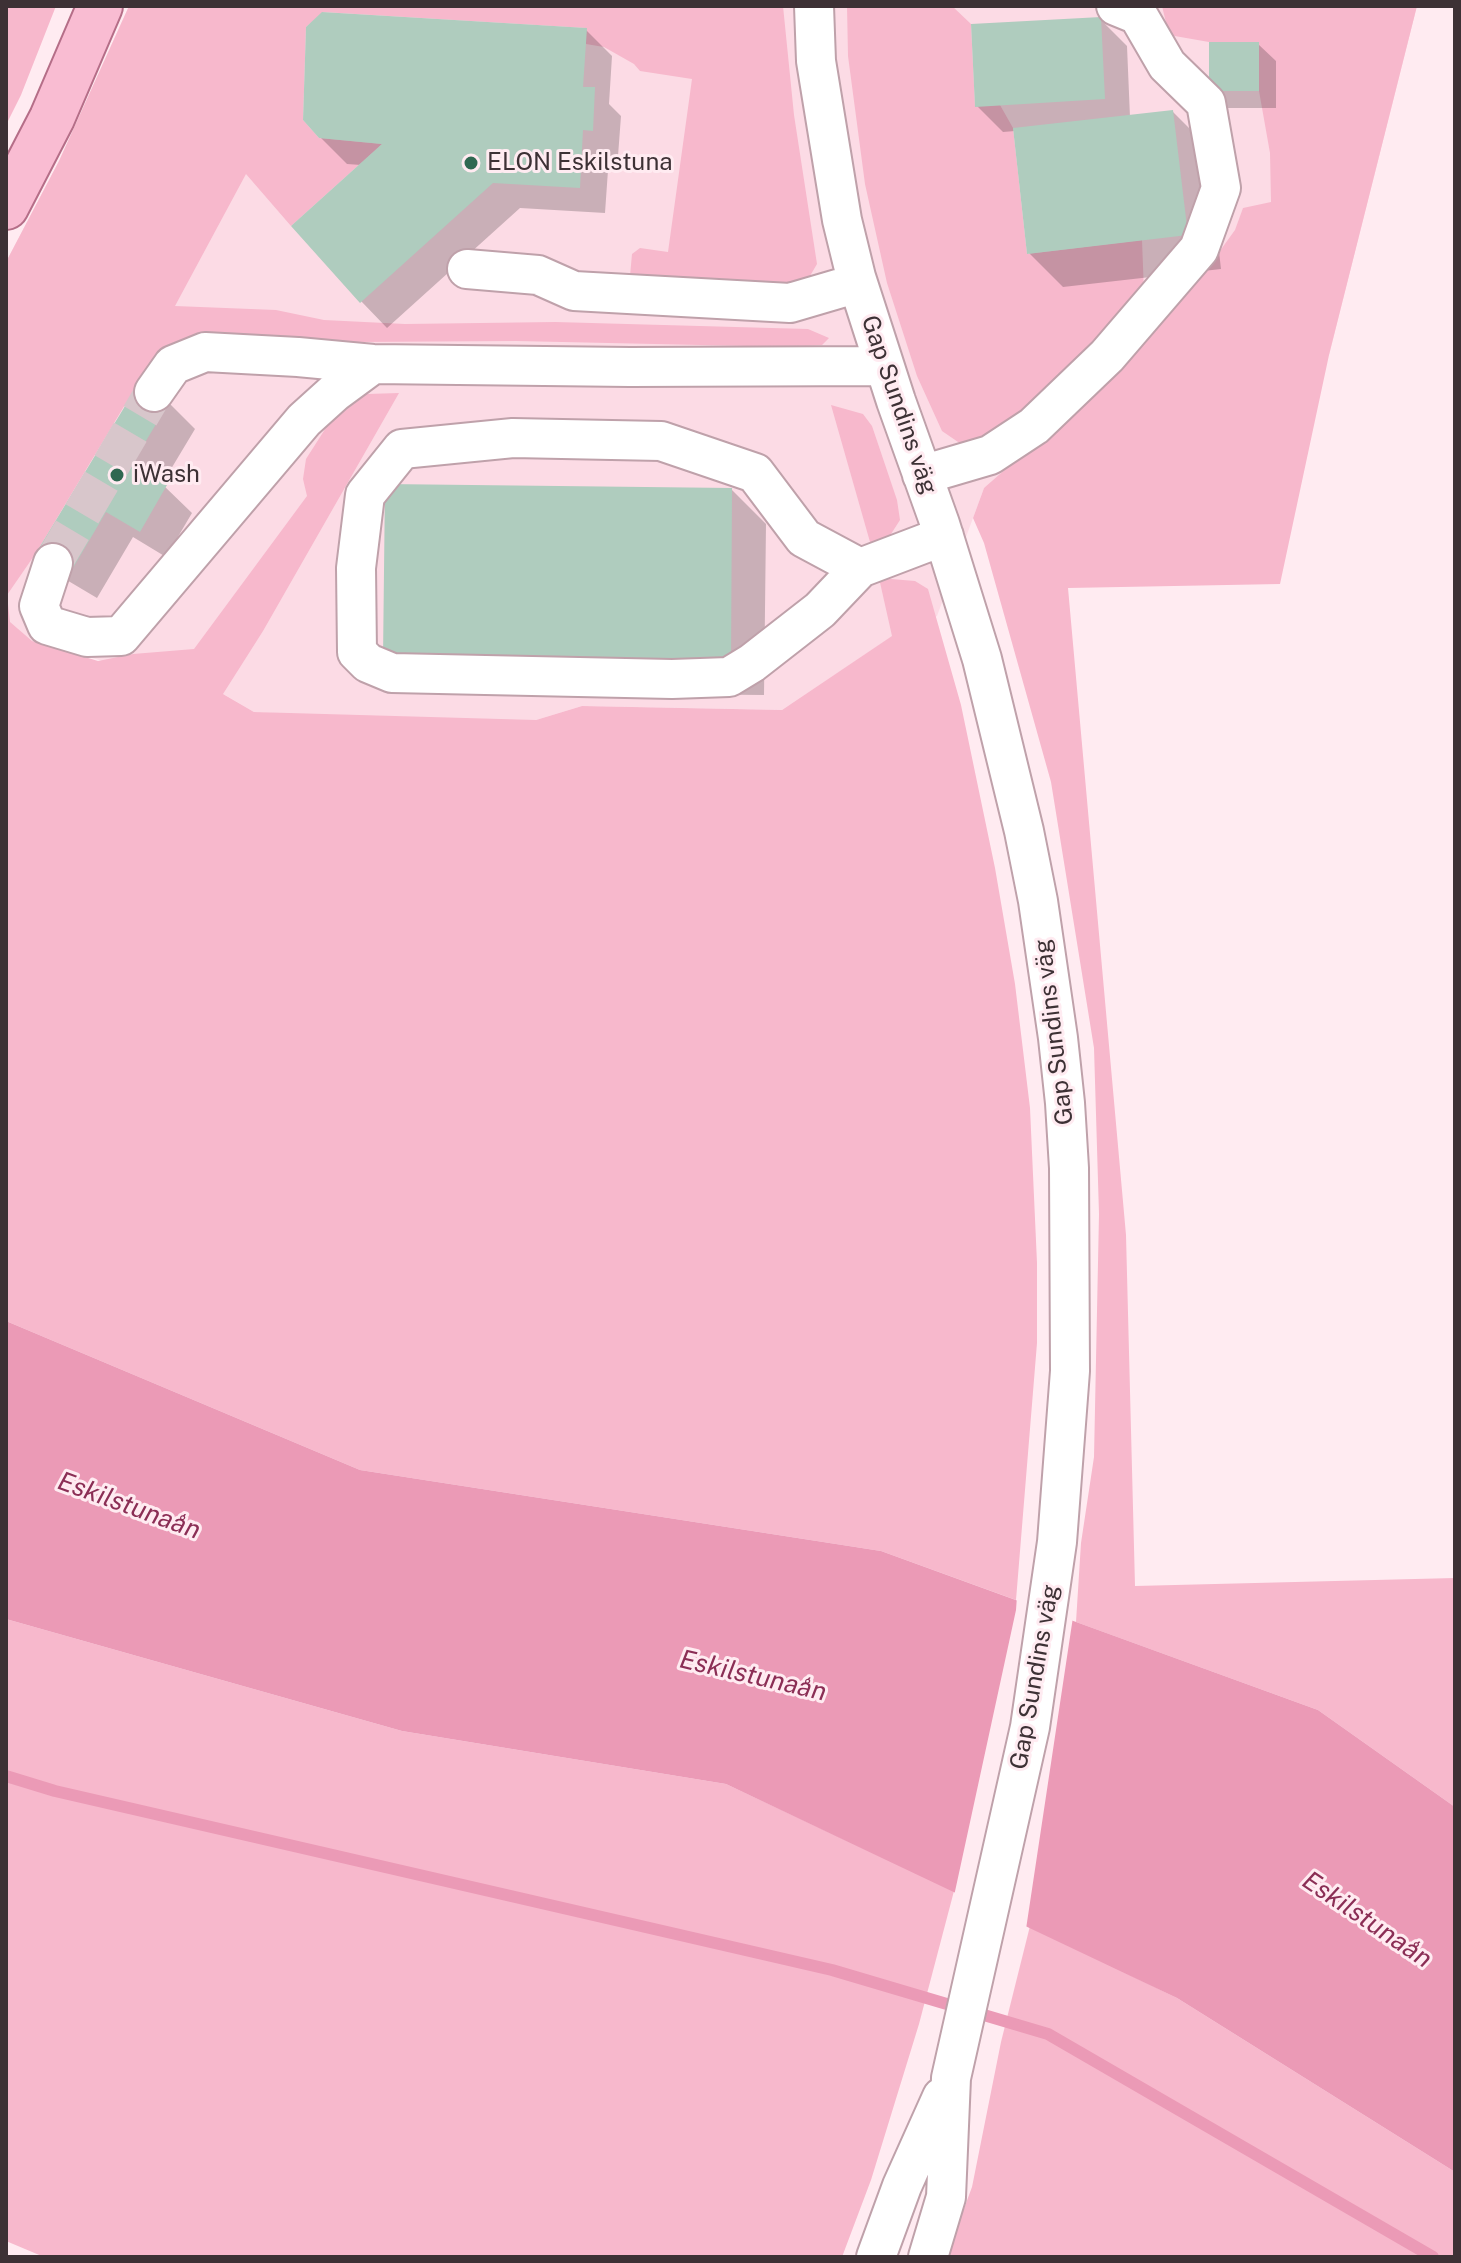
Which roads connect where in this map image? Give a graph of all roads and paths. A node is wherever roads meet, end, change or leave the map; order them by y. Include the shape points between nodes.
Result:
1 (100, 6) edge
2 (814, 6) edge
3 (1116, 6) edge
4 (6, 207) edge
5 (467, 269) dead end
6 (858, 283) junction
7 (373, 364) junction
8 (884, 366) junction
9 (154, 392) tunnel mouth
10 (922, 475) junction
11 (944, 536) junction
12 (53, 563) tunnel mouth
13 (860, 568) junction
14 (951, 2078) junction
15 (876, 2257) edge
16 (928, 2257) edge

1 - 4 main road
2 - 6 street, Gap Sundins väg via 816,61 842,220
3 - 10 street via 1138,15 1167,65 1206,103 1221,188 1199,249 1107,356 1034,426 990,455
5 - 6 street via 538,275 574,291 790,303
6 - 8 street, Gap Sundins väg
7 - 8 street
7 - 9 street via 205,352 173,365
7 - 12 street via 304,420 121,636 87,637 47,625 39,606
8 - 10 street, Gap Sundins väg
10 - 11 street, Gap Sundins väg
11 - 13 street
11 - 14 street, Gap Sundins väg via 982,659 1038,901 1062,1077 1071,1294 1057,1542 1030,1727
13 - 13 street via 804,538 755,473 661,441 513,438 402,449 365,495 356,568 357,652 392,673 729,677 820,610
14 - 15 street, Gap Sundins väg
14 - 16 street, Gap Sundins väg via 946,2197

